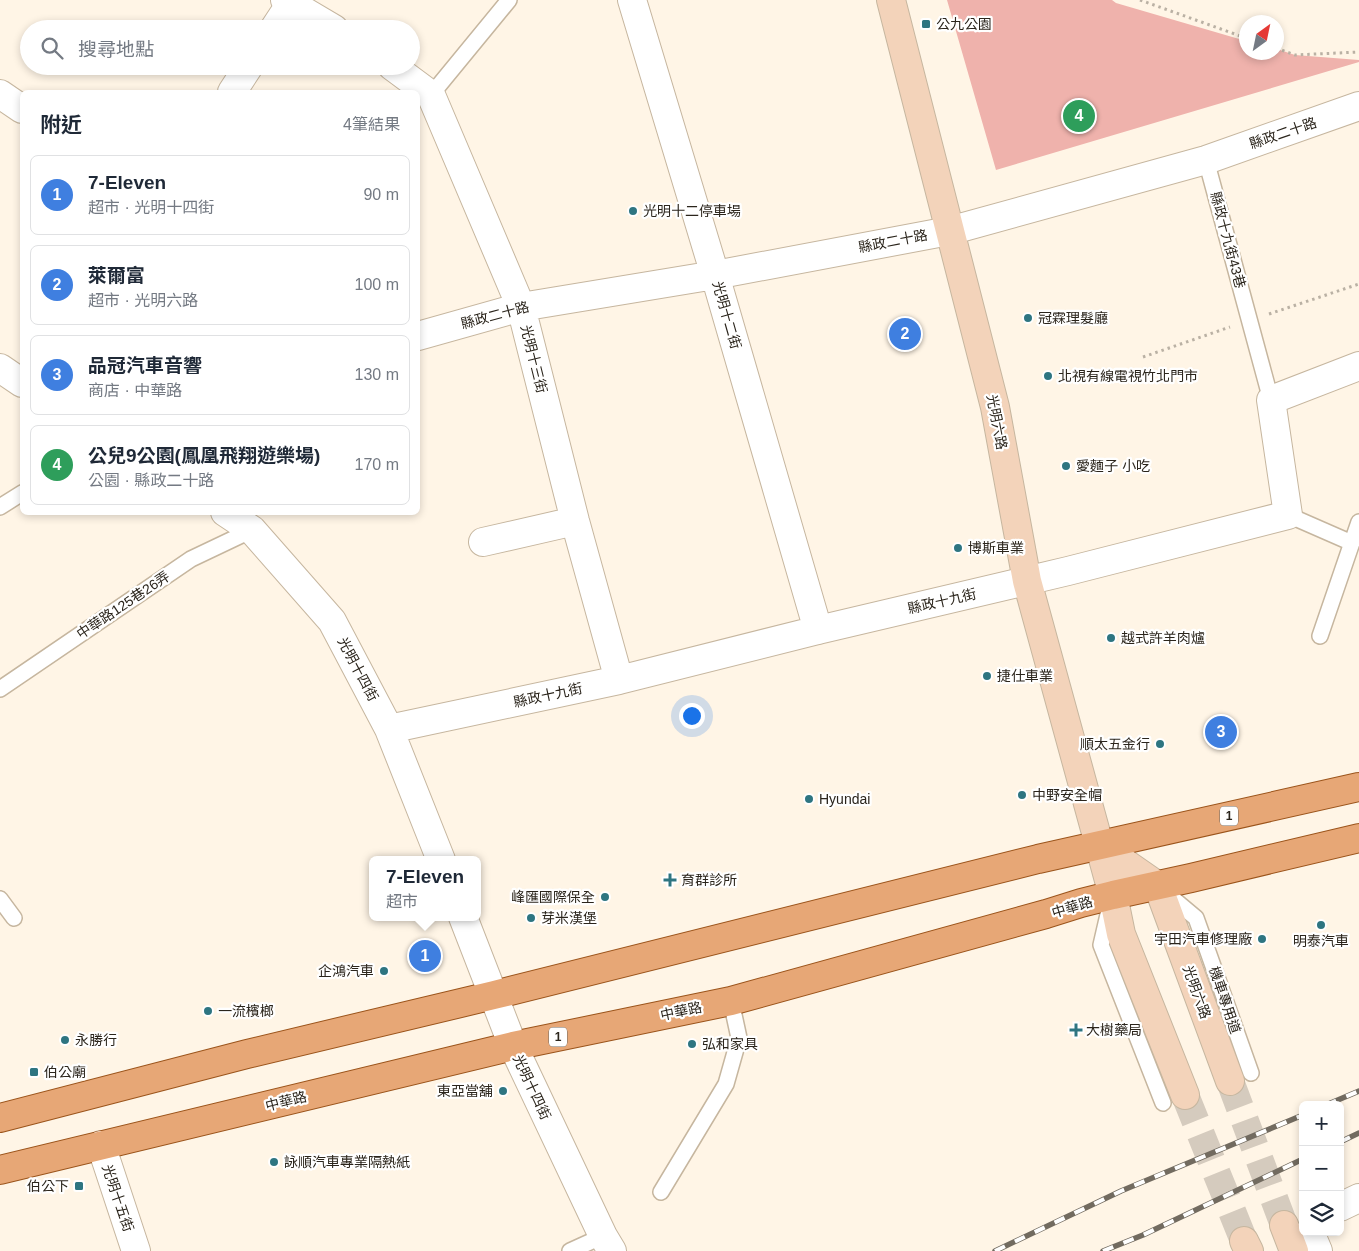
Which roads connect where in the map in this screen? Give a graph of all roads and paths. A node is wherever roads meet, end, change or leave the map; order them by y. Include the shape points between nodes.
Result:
1 (509, 0) edge
2 (632, 0) edge
3 (891, 0) edge
4 (1140, 0) edge
5 (290, 1) edge
6 (279, 20) edge
7 (320, 20) edge
8 (1239, 35) edge
9 (1284, 51) edge
10 (1359, 52) edge
11 (243, 75) edge
12 (405, 75) edge
13 (233, 90) edge
14 (0, 94) edge
15 (431, 94) junction
16 (1359, 106) edge
17 (20, 108) edge
18 (1206, 160) junction
19 (949, 231) junction
20 (715, 275) junction
21 (1359, 284) edge
22 (521, 307) junction
23 (1250, 320) junction
24 (420, 335) edge
25 (1143, 357) dead end
26 (1359, 366) edge
27 (0, 368) edge
28 (20, 382) edge
29 (1271, 400) junction
30 (20, 493) edge
31 (0, 507) edge
32 (236, 515) edge
33 (1288, 515) junction
34 (258, 521) edge
35 (575, 521) junction
36 (1359, 522) edge
37 (483, 542) dead end
38 (1352, 543) junction
39 (1027, 581) junction
40 (818, 630) junction
41 (1320, 636) dead end
42 (619, 680) junction
43 (0, 689) edge
44 (389, 729) junction
45 (1359, 787) edge
46 (1359, 838) edge
47 (1099, 845) junction
48 (439, 856) edge
49 (1158, 886) junction
50 (1113, 895) junction
51 (0, 899) edge
52 (14, 918) dead end
53 (465, 921) edge
54 (494, 995) junction
55 (731, 1001) junction
56 (512, 1046) junction
57 (1240, 1077) tunnel mouth
58 (1174, 1099) tunnel mouth
59 (0, 1118) edge
60 (101, 1145) junction
61 (0, 1170) edge
62 (661, 1192) dead end
63 (1359, 1198) edge
64 (1344, 1205) edge
65 (1297, 1229) edge
66 (607, 1244) edge
67 (136, 1251) edge
68 (570, 1251) edge
69 (1294, 1251) edge
70 (1318, 1251) edge

1 - 15 lane
2 - 20 street, 光明十二街
3 - 19 street, 光明六路
4 - 8 path
5 - 6 street
5 - 7 street
9 - 10 path via 1295,55
11 - 13 street
12 - 15 street
14 - 17 street
15 - 22 street, 光明十三街
16 - 18 street, 縣政二十路
18 - 19 street, 縣政二十路
18 - 23 lane, 縣政十九街43巷
19 - 20 street, 縣政二十路
19 - 39 street, 光明六路 via 995,407
20 - 22 street, 縣政二十路
20 - 40 street, 光明十二街
21 - 23 path
22 - 24 street, 縣政二十路
22 - 35 street, 光明十三街
23 - 25 path
23 - 29 lane, 縣政十九街43巷
26 - 29 street
27 - 28 street
29 - 33 street
30 - 31 lane
32 - 34 street, 光明十四街
33 - 38 lane
33 - 39 street, 縣政十九街
34 - 43 lane, 中華路125巷26弄 via 191,558
34 - 44 street, 光明十四街 via 332,621
35 - 37 street
35 - 42 street, 光明十三街
36 - 38 lane
38 - 41 lane
39 - 40 street, 縣政十九街
39 - 47 street, 光明六路
40 - 42 street, 縣政十九街
42 - 44 street, 縣政十九街
44 - 48 street, 光明十四街
45 - 47 main road, 1
46 - 49 main road, 中華路 / 1
47 - 49 street
47 - 50 street, 光明六路
47 - 54 main road, 1
49 - 50 main road, 中華路 / 1
49 - 57 street, 光明六路
50 - 55 main road, 中華路 / 1
50 - 58 street, 光明六路 via 1120,934
51 - 52 lane
53 - 54 street, 光明十四街
54 - 56 street, 光明十四街
54 - 59 main road, 1
55 - 56 main road, 中華路 / 1
55 - 62 lane via 739,1038 726,1084
56 - 60 main road, 中華路 / 1
56 - 66 street, 光明十四街
60 - 61 main road, 中華路 / 1
60 - 67 street, 光明十五街
63 - 64 street
65 - 69 street
65 - 70 street
66 - 68 lane

